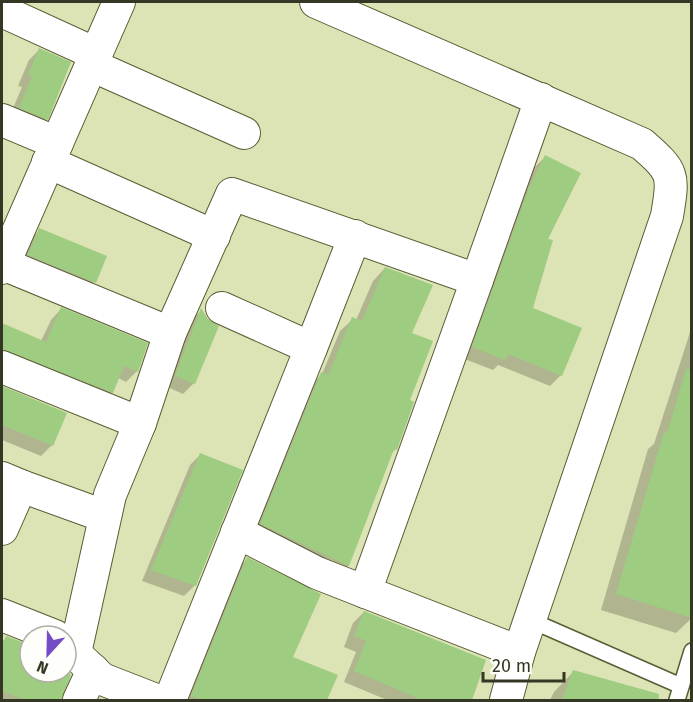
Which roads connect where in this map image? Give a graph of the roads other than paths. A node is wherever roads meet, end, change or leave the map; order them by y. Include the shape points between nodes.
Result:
1 (119, 2) edge
2 (316, 2) edge
3 (2, 11) edge
4 (94, 60) junction
5 (541, 99) junction
6 (2, 120) edge
7 (244, 133) dead end
8 (53, 152) junction
9 (682, 179) edge
10 (9, 229) edge
11 (214, 236) junction
12 (355, 236) junction
13 (2, 266) edge
14 (477, 280) junction
15 (222, 308) dead end
16 (170, 333) junction
17 (311, 348) junction
18 (2, 367) edge
19 (140, 423) junction
20 (11, 482) edge
21 (104, 516) junction
22 (2, 529) edge
23 (237, 532) junction
24 (365, 592) junction
25 (2, 615) edge
26 (530, 620) junction
27 (20, 624) edge
28 (78, 626) edge
29 (692, 651) edge
30 (519, 652) junction
31 (78, 656) edge
32 (77, 684) edge
33 (679, 693) edge
34 (79, 700) edge
35 (156, 700) edge
36 (170, 700) edge
37 (506, 700) edge

1 - 4 street
2 - 5 street
3 - 4 street
4 - 7 street
4 - 8 street
5 - 9 street via 642,144
5 - 14 street
6 - 8 street
8 - 10 street
8 - 11 street
9 - 26 street
10 - 13 street
11 - 12 street via 232,194
11 - 16 street
12 - 14 street
12 - 17 street
13 - 16 street
14 - 24 street
15 - 17 street
16 - 19 street
17 - 23 street
18 - 19 street
19 - 21 street
20 - 21 street
20 - 22 street
21 - 28 street
23 - 24 street via 317,573
23 - 36 street
24 - 30 street
25 - 27 street
26 - 30 street
26 - 33 lane
29 - 33 lane
30 - 37 street
31 - 35 street via 102,678
32 - 34 street

